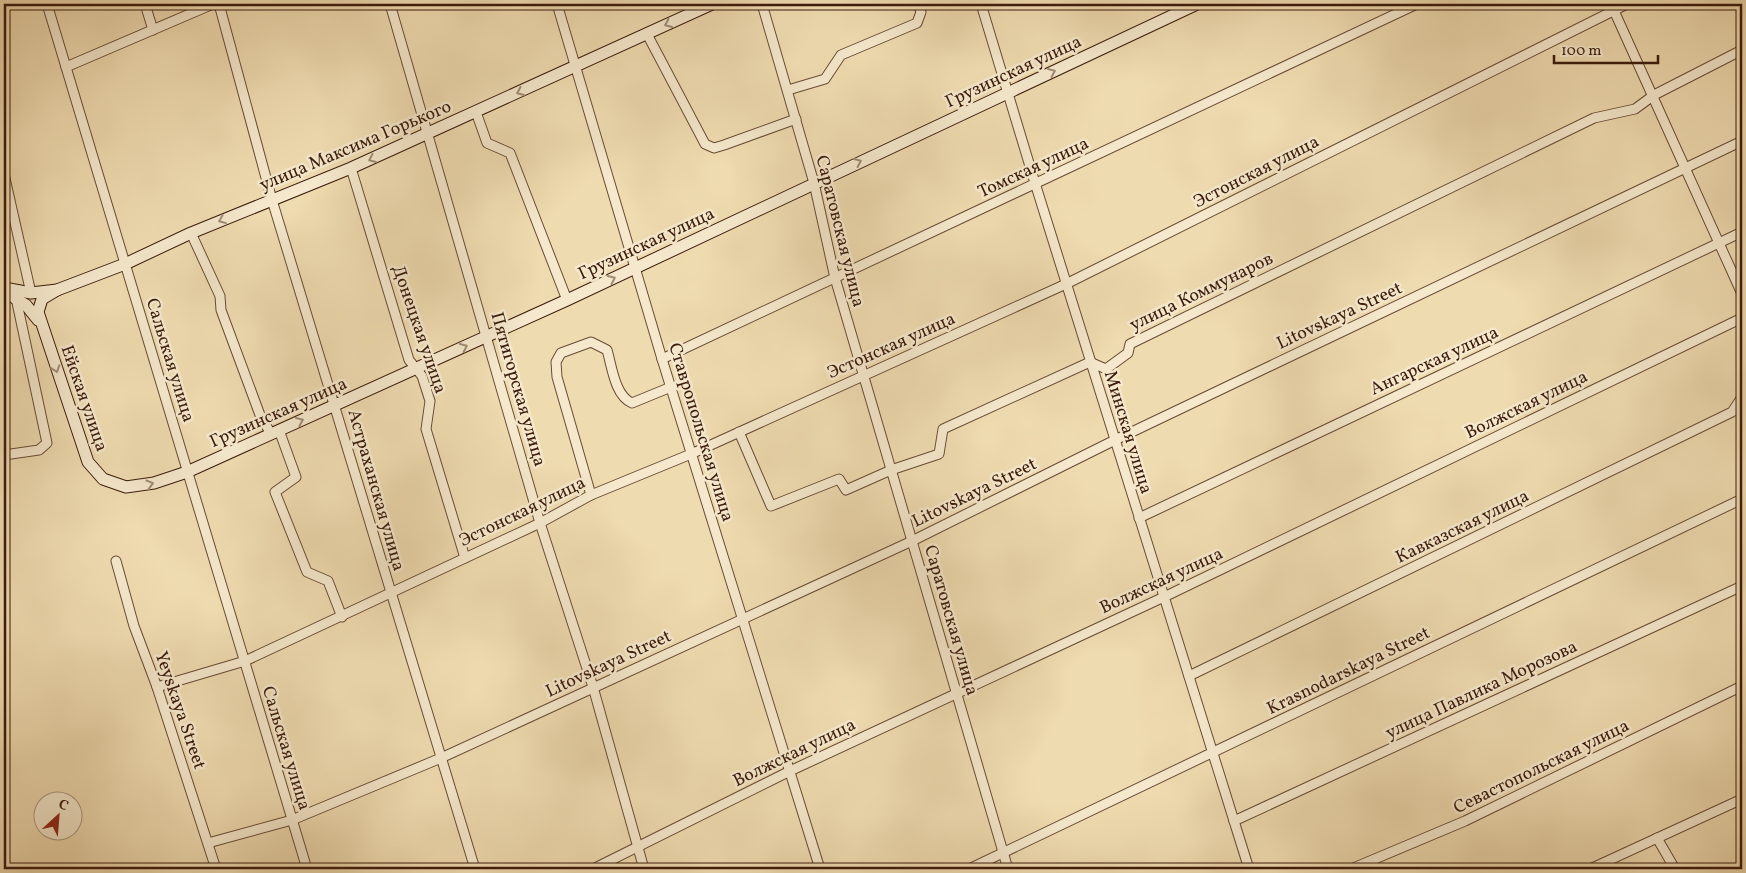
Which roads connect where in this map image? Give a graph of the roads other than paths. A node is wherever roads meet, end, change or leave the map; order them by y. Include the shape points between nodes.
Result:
1 (48, 4) edge
2 (146, 4) edge
3 (213, 4) edge
4 (219, 4) edge
5 (390, 4) edge
6 (558, 4) edge
7 (712, 4) edge
8 (762, 4) edge
9 (918, 4) edge
10 (981, 4) edge
11 (1197, 4) edge
12 (1417, 4) edge
13 (1627, 4) edge
14 (1612, 7) edge
15 (153, 30) junction
16 (647, 34) junction
17 (1742, 50) edge
18 (576, 66) junction
19 (66, 67) junction
20 (788, 90) junction
21 (1008, 92) junction
22 (1654, 95) junction
23 (476, 112) junction
24 (796, 119) junction
25 (428, 133) junction
26 (1742, 141) edge
27 (351, 168) junction
28 (1685, 168) junction
29 (4, 174) edge
30 (814, 183) junction
31 (1034, 183) junction
32 (272, 200) junction
33 (1742, 232) edge
34 (191, 233) junction
35 (1719, 243) junction
36 (125, 264) junction
37 (636, 268) junction
38 (835, 278) junction
39 (1066, 284) junction
40 (4, 290) edge
41 (57, 290) junction
42 (31, 293) junction
43 (1742, 294) edge
44 (16, 298) junction
45 (566, 300) junction
46 (1742, 318) edge
47 (41, 323) junction
48 (488, 337) junction
49 (662, 359) junction
50 (1090, 362) junction
51 (416, 370) junction
52 (863, 375) junction
53 (671, 387) junction
54 (1742, 397) edge
55 (336, 406) junction
56 (275, 432) junction
57 (739, 432) junction
58 (1115, 440) junction
59 (691, 454) junction
60 (4, 455) edge
61 (891, 470) junction
62 (187, 472) junction
63 (104, 480) joint
64 (591, 494) junction
65 (1742, 499) edge
66 (1139, 518) junction
67 (540, 524) junction
68 (912, 541) junction
69 (465, 558) junction
70 (116, 561) dead end
71 (1742, 586) edge
72 (390, 592) junction
73 (1164, 597) junction
74 (342, 617) junction
75 (743, 620) junction
76 (245, 661) junction
77 (1189, 676) junction
78 (1742, 686) edge
79 (157, 687) junction
80 (593, 687) junction
81 (957, 693) junction
82 (1212, 753) junction
83 (441, 758) junction
84 (790, 771) junction
85 (1742, 799) edge
86 (292, 820) junction
87 (1234, 821) junction
88 (1657, 838) junction
89 (208, 843) junction
90 (637, 848) junction
91 (1004, 852) junction
92 (216, 869) edge
93 (307, 869) edge
94 (475, 869) edge
95 (593, 869) edge
96 (644, 869) edge
97 (820, 869) edge
98 (969, 869) edge
99 (1008, 869) edge
100 (1249, 869) edge
101 (1351, 869) edge
102 (1590, 869) edge
103 (1675, 869) edge

1 - 19 street, Сальская улица
2 - 15 street
3 - 15 street
4 - 32 street, Астраханская улица
5 - 25 street, Пятигорская улица
6 - 18 street, Ставропольская улица
7 -> 16 main road, улица Максима Горького
8 - 20 street, Саратовская улица
9 - 20 street via 921,12 917,23 840,56 825,79
10 - 21 street, Минская улица
21 -> 11 main road, Грузинская улица
12 - 31 street, Томская улица
13 - 14 street, Эстонская улица
14 - 22 street
14 - 39 street, Эстонская улица
15 - 19 street
16 - 18 main road, улица Максима Горького
16 - 24 street via 705,144 714,148
17 - 22 street, улица Коммунаров
18 -> 23 main road, улица Максима Горького
18 - 37 street, Ставропольская улица
19 - 36 street, Сальская улица
20 - 24 street, Саратовская улица
30 -> 21 main road, Грузинская улица
21 - 31 street, Минская улица
22 - 28 street
22 - 50 street, улица Коммунаров via 1635,109 1594,118 1130,344 1128,353 1106,369
23 - 25 main road, улица Максима Горького
23 - 45 street via 487,143 510,152
24 - 30 street, Саратовская улица
25 -> 27 main road, улица Максима Горького
25 - 48 street, Пятигорская улица
26 - 28 street, Litovskaya Street
27 - 32 main road, улица Максима Горького
27 - 51 street, Донецкая улица via 409,360
28 - 35 street
28 - 58 street, Litovskaya Street
29 - 42 street
30 - 37 main road, Грузинская улица
30 - 38 street, Саратовская улица
31 - 38 street, Томская улица
31 - 39 street, Минская улица
32 -> 34 main road, улица Максима Горького
32 - 55 street, Астраханская улица
33 - 35 street, Ангарская улица
34 - 36 main road, улица Максима Горького
34 - 56 street via 220,296 221,310 260,415
35 - 43 street
35 - 66 street, Ангарская улица
36 - 41 main road, улица Максима Горького
36 - 62 street, Сальская улица
45 -> 37 main road, Грузинская улица
37 - 49 street, Ставропольская улица
38 - 49 street, Томская улица
38 - 52 street, Саратовская улица
39 - 50 street, Минская улица
39 - 52 street, Эстонская улица
40 - 42 main road, улица Максима Горького
40 - 44 main road
41 - 42 main road, улица Максима Горького
41 - 47 main road via 38,305
44 - 47 main road via 26,304
44 - 60 street via 47,443 39,450
45 - 48 main road, Грузинская улица
46 - 73 street, Волжская улица
47 -> 63 main road, Ейская улица via 88,462
51 -> 48 main road, Грузинская улица
48 - 67 street, Пятигорская улица
49 - 53 street, Ставропольская улица
50 - 58 street, Минская улица
50 - 61 street via 943,429 939,454
51 - 55 main road, Грузинская улица
51 - 69 street, Донецкая улица via 422,376 430,401 426,429
52 - 57 street, Эстонская улица
52 - 61 street, Саратовская улица
53 - 59 street, Ставропольская улица
53 - 64 street via 632,403 620,392 607,350 591,342 561,353 556,362 558,377
54 - 77 street, Кавказская улица via 1732,412
56 -> 55 main road, Грузинская улица
55 - 72 street, Астраханская улица
56 - 62 main road, Грузинская улица
56 - 74 street via 296,477 275,492 307,572 328,582
57 - 59 street, Эстонская улица
57 - 61 street via 771,506 839,479 846,490
58 - 66 street, Минская улица
58 - 68 street, Litovskaya Street
59 - 64 street, Эстонская улица
59 - 75 street, Ставропольская улица
61 - 68 street, Саратовская улица
63 -> 62 main road, Грузинская улица via 138,487
62 - 76 street, Сальская улица
64 - 67 street, Эстонская улица
65 - 82 street, Krasnodarskaya Street
66 - 73 street, Минская улица
67 - 69 street, Эстонская улица
67 - 80 street, Пятигорская улица
68 - 75 street, Litovskaya Street
68 - 81 street, Саратовская улица
69 - 72 street, Эстонская улица
70 - 79 street, Yeyskaya Street via 134,626
71 - 87 street, улица Павлика Морозова
72 - 74 street, Эстонская улица
72 - 83 street, Астраханская улица
73 - 77 street, Минская улица
73 - 81 street, Волжская улица
74 - 76 street, Эстонская улица
75 - 80 street, Litovskaya Street
75 - 84 street, Ставропольская улица
76 - 79 street, Эстонская улица
76 - 86 street, Сальская улица
77 - 82 street, Минская улица
78 - 101 street, Севастопольская улица via 1465,821
79 - 89 street, Yeyskaya Street
80 - 83 street, Litovskaya Street
80 - 90 street, Пятигорская улица
81 - 84 street, Волжская улица
81 - 91 street, Саратовская улица
82 - 87 street, Минская улица
82 - 91 street, Krasnodarskaya Street
83 - 86 street, Litovskaya Street
83 - 94 street, Астраханская улица
84 - 90 street, Волжская улица
84 - 97 street, Ставропольская улица
85 - 88 street
86 - 89 street, Litovskaya Street
86 - 93 street, Сальская улица
87 - 100 street, Минская улица
88 - 102 street
88 - 103 street
89 - 92 street, Yeyskaya Street
90 - 95 street, Волжская улица
90 - 96 street, Пятигорская улица
91 - 98 street, Krasnodarskaya Street
91 - 99 street, Саратовская улица

